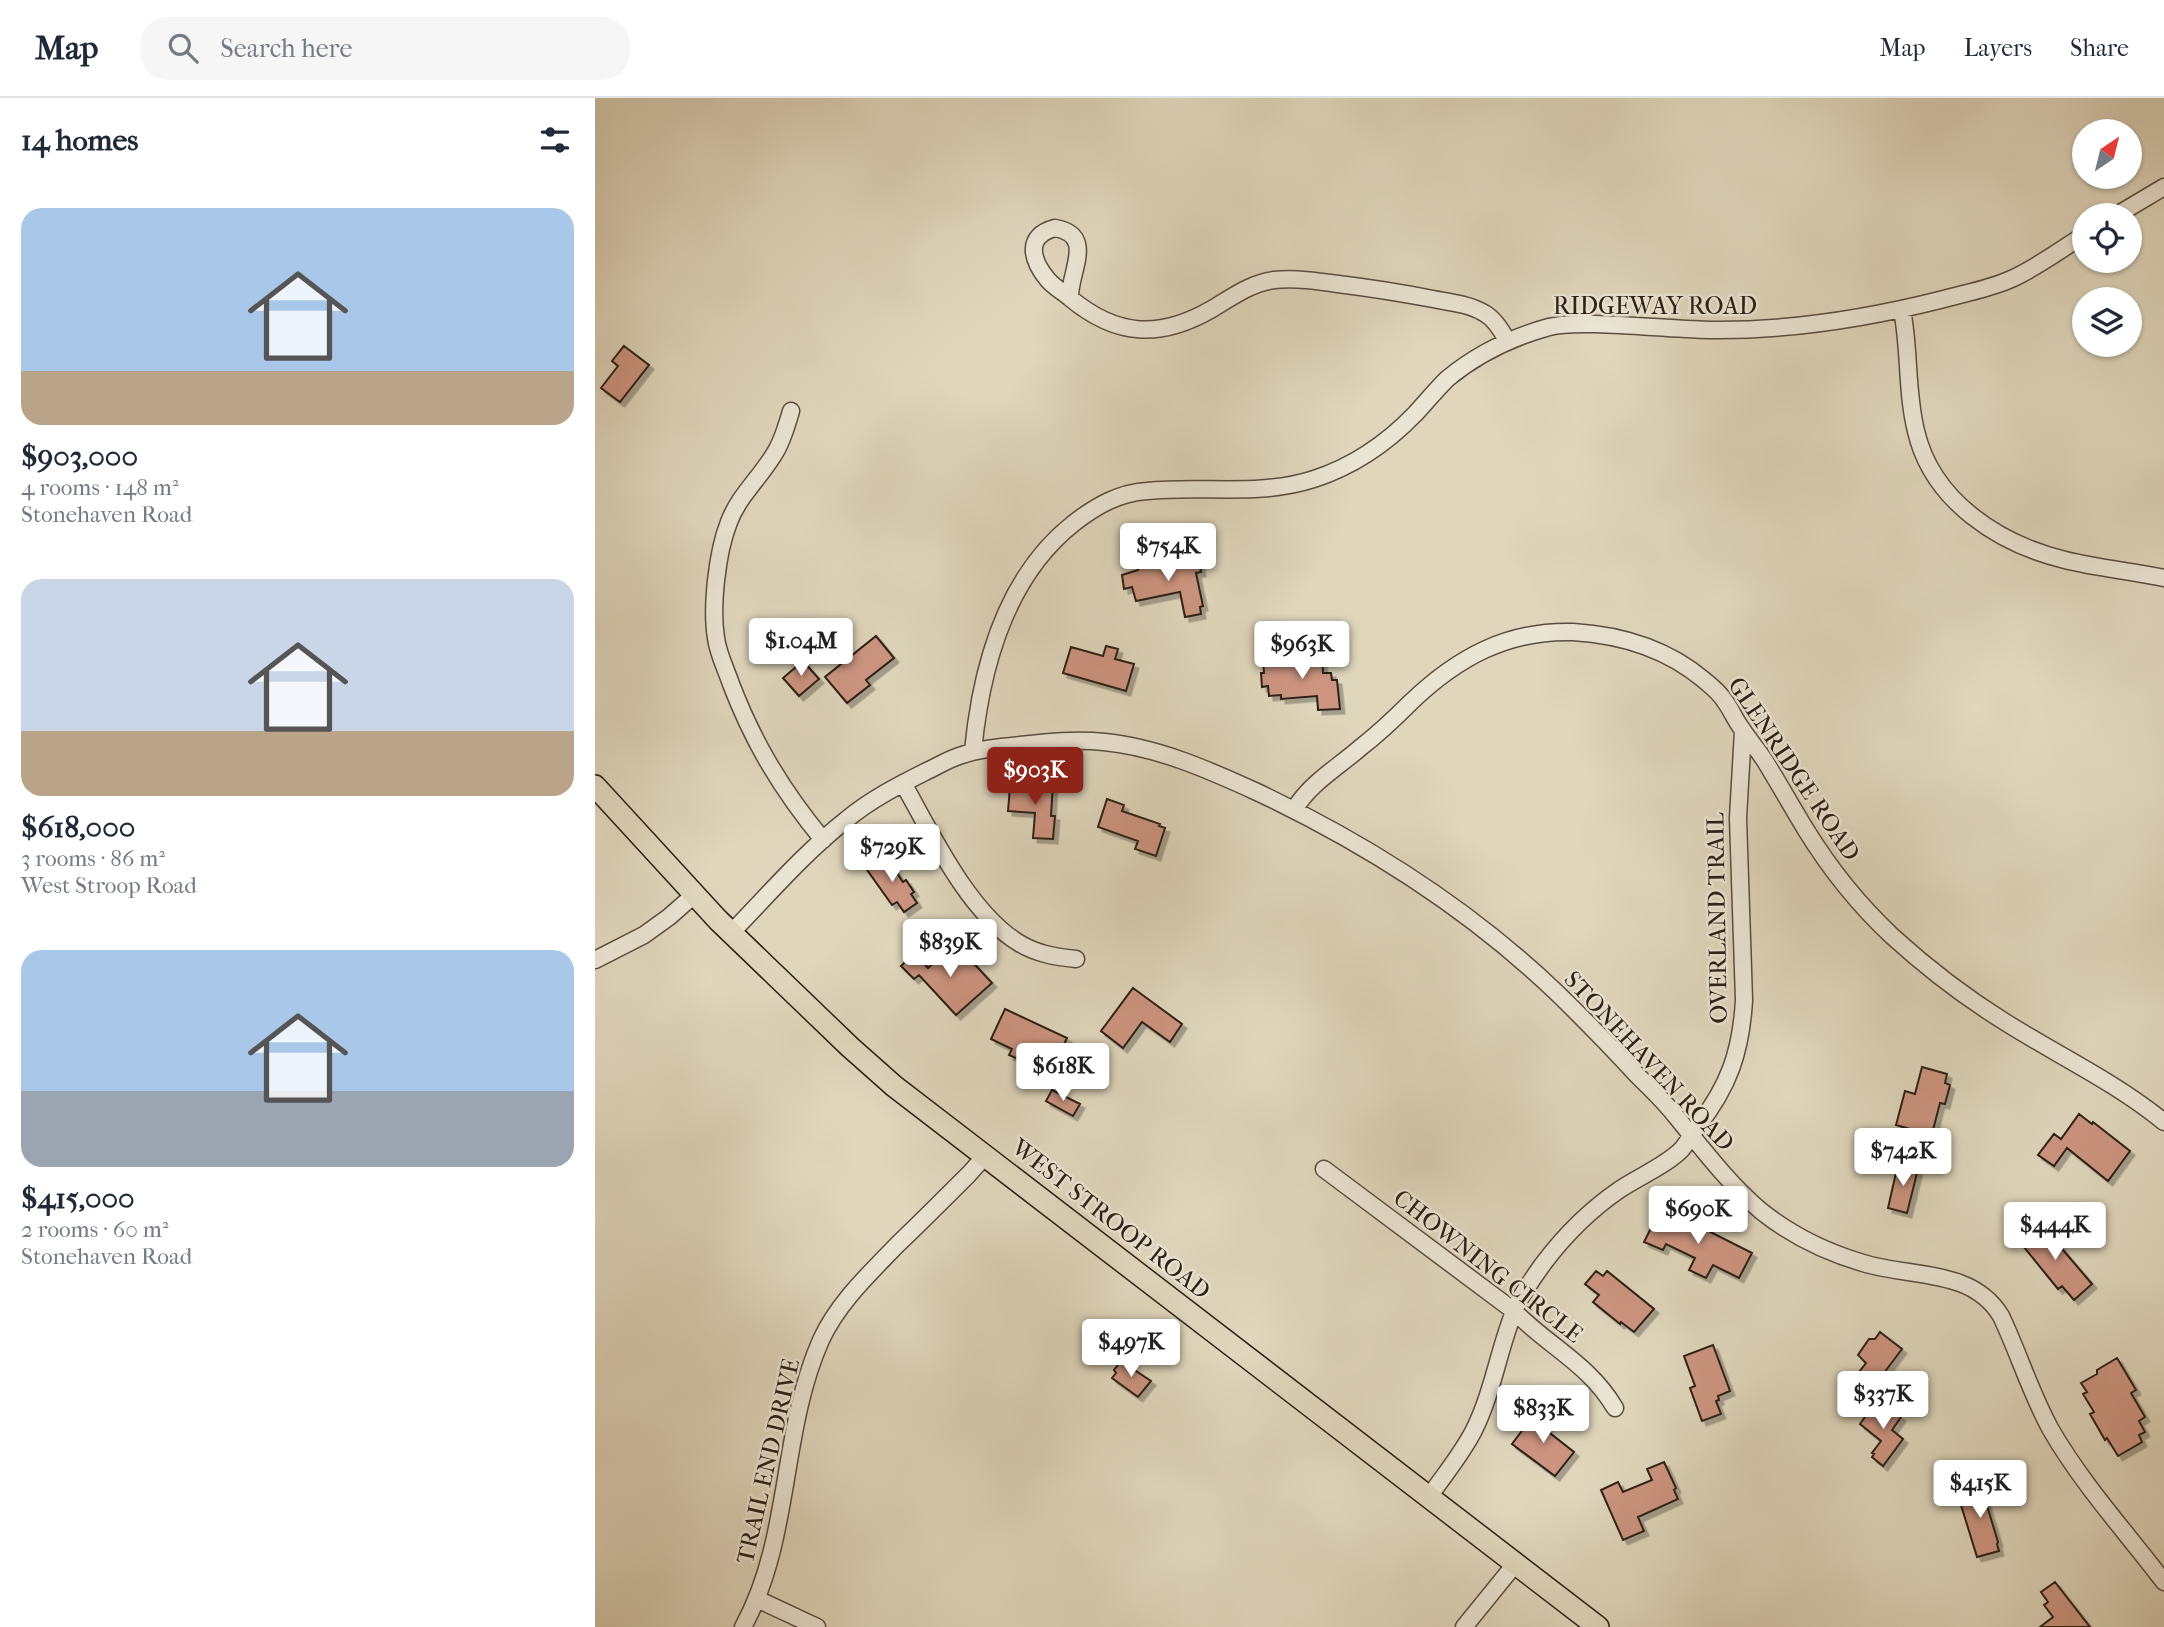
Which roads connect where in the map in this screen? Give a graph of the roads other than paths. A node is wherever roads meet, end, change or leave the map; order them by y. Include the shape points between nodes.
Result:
1 (2164, 187) edge
2 (2137, 203) edge
3 (2072, 242) edge
4 (1070, 298) dead end
5 (1902, 310) junction
6 (1507, 341) junction
7 (791, 411) dead end
8 (2164, 578) edge
9 (1743, 731) junction
10 (973, 751) junction
11 (902, 783) junction
12 (595, 786) edge
13 (1294, 810) junction
14 (823, 840) junction
15 (694, 895) junction
16 (731, 933) junction
17 (1076, 959) dead end
18 (595, 960) edge
19 (2164, 1122) edge
20 (1690, 1136) junction
21 (986, 1155) junction
22 (1324, 1169) dead end
23 (1514, 1311) junction
24 (1615, 1408) dead end
25 (1429, 1497) junction
26 (1516, 1563) junction
27 (2164, 1582) edge
28 (757, 1599) junction
29 (743, 1627) edge
30 (817, 1627) edge
31 (1464, 1627) edge
32 (1598, 1627) edge

1 - 2 street
3 - 5 street, RIDGEWAY ROAD via 2013,279
4 - 6 street via 1102,321 1155,329 1196,318 1259,283 1302,279 1462,305 1489,316
5 - 6 street, RIDGEWAY ROAD via 1734,330 1571,324
5 - 8 street via 1920,446 1937,479 1962,507 1986,526 2037,552
6 - 10 street, RIDGEWAY ROAD via 1460,369 1396,433 1348,467 1285,486 1130,493 1093,509 1068,528 1031,569 997,635 976,714
7 - 14 street via 776,453 740,501 722,541 716,638 737,701 772,771
9 - 13 street, GLENRIDGE ROAD via 1714,688 1691,669 1648,646 1593,633 1533,635 1477,652 1433,680 1363,746 1312,786
9 - 19 street, GLENRIDGE ROAD via 1836,873 1892,936 1972,1000 2093,1072
9 - 20 street, OVERLAND TRAIL via 1738,818 1742,1027 1728,1080
10 - 11 street
10 - 13 street, STONEHAVEN ROAD via 1069,740 1131,746 1209,771
11 - 14 street via 846,819
11 - 17 street via 963,884 1002,930 1038,952
12 - 15 main road, WEST STROOP ROAD
13 - 20 street, STONEHAVEN ROAD via 1423,884 1519,958 1609,1045
14 - 16 street
15 - 16 main road, WEST STROOP ROAD
15 - 18 street via 644,935
16 - 21 main road, WEST STROOP ROAD via 894,1086
20 - 23 street, OVERLAND TRAIL via 1681,1150 1618,1191 1566,1235
20 - 27 street, STONEHAVEN ROAD via 1758,1208 1808,1242 1868,1265 1966,1284 1989,1300 2001,1316 2050,1428 2104,1508
21 - 25 main road, WEST STROOP ROAD
21 - 28 street, TRAIL END DRIVE via 861,1282 824,1334 799,1407 778,1525
22 - 23 street, CHOWNING CIRCLE
23 - 24 street, CHOWNING CIRCLE via 1592,1376
23 - 25 street, OVERLAND TRAIL via 1474,1430
25 - 26 main road, WEST STROOP ROAD
26 - 31 street
26 - 32 main road, WEST STROOP ROAD
28 - 29 street, TRAIL END DRIVE
28 - 30 street

